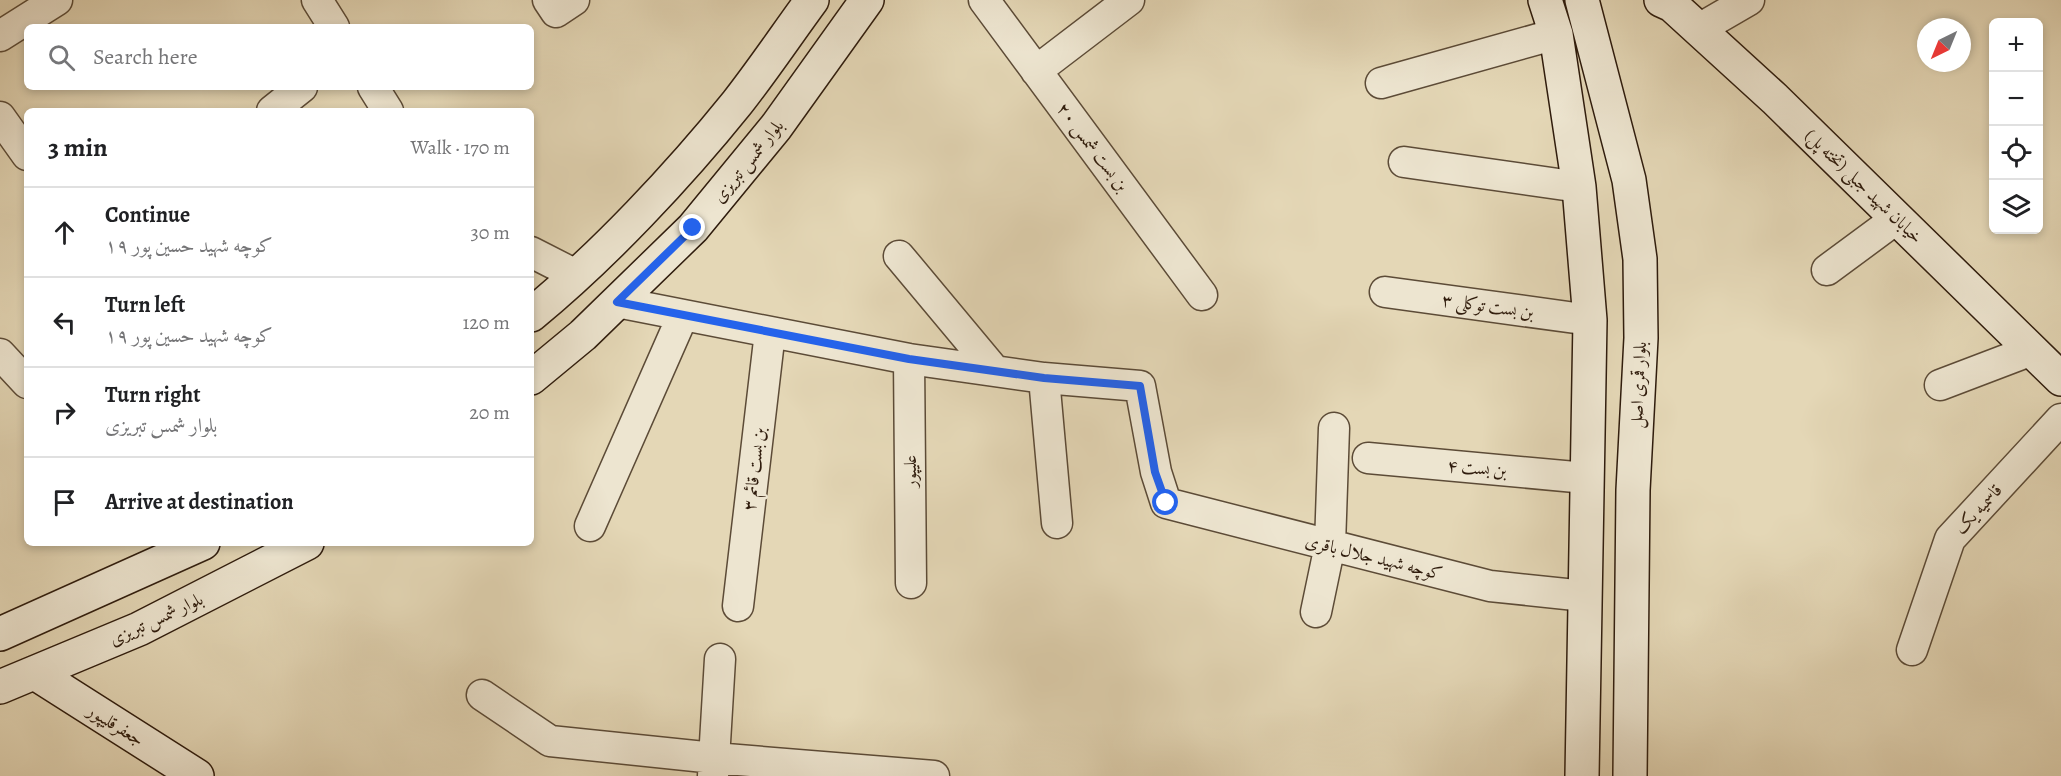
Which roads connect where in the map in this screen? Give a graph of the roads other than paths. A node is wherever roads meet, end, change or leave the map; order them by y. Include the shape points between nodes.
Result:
1 (57, 0) edge
2 (317, 0) edge
3 (548, 0) edge
4 (574, 0) edge
5 (812, 0) edge
6 (867, 0) edge
7 (984, 0) edge
8 (1129, 0) edge
9 (1545, 0) edge
10 (1582, 0) edge
11 (1661, 0) edge
12 (1749, 0) edge
13 (332, 24) edge
14 (1699, 29) junction
15 (1556, 34) junction
16 (0, 36) edge
17 (1036, 70) junction
18 (1381, 83) dead end
19 (298, 90) edge
20 (375, 90) edge
21 (276, 108) edge
22 (386, 108) edge
23 (0, 117) edge
24 (24, 151) edge
25 (1404, 162) dead end
26 (1579, 187) junction
27 (1896, 219) junction
28 (534, 254) edge
29 (899, 256) dead end
30 (1827, 270) dead end
31 (576, 275) junction
32 (1385, 292) dead end
33 (1202, 295) dead end
34 (617, 302) junction
35 (534, 312) edge
36 (683, 315) junction
37 (1590, 320) junction
38 (770, 332) junction
39 (2032, 350) junction
40 (0, 354) edge
41 (909, 359) junction
42 (995, 372) junction
43 (534, 376) edge
44 (1044, 378) junction
45 (2061, 379) edge
46 (24, 380) edge
47 (1940, 385) dead end
48 (2061, 419) edge
49 (1335, 428) dead end
50 (1368, 458) dead end
51 (1586, 478) junction
52 (1057, 523) dead end
53 (590, 526) dead end
54 (1330, 545) junction
55 (195, 546) edge
56 (301, 546) edge
57 (911, 583) dead end
58 (1584, 596) junction
59 (738, 606) dead end
60 (1316, 612) dead end
61 (0, 634) edge
62 (1912, 650) dead end
63 (720, 659) dead end
64 (35, 673) junction
65 (0, 687) edge
66 (482, 695) dead end
67 (713, 767) edge
68 (197, 776) edge
69 (934, 776) edge
70 (1582, 776) edge
71 (1630, 776) edge

1 - 16 street
2 - 13 street
3 - 4 street via 556,12
5 - 31 main road via 737,103 657,195
6 - 34 main road, بلوار شمس تبریزی via 776,127 693,228
7 - 17 street, بن بست شمس ۲۰
8 - 17 street
9 - 15 main road
10 - 71 main road, بلوار قمری اصل via 1629,180 1640,260
11 - 14 main road, خیابان شهید جبلی (تخته پل)
12 - 14 street
14 - 27 main road, خیابان شهید جبلی (تخته پل)
15 - 18 street
15 - 26 main road
17 - 33 street, بن بست شمس ۲۰
19 - 21 street
20 - 22 street
23 - 24 street
25 - 26 street
26 - 37 main road
27 - 30 street
27 - 39 main road, خیابان شهید جبلی (تخته پل)
28 - 31 street
29 - 42 street
31 - 35 main road
32 - 37 street, بن بست توکلی ۳
34 - 36 street
34 - 43 main road, بلوار شمس تبریزی
36 - 38 street
36 - 53 street
37 - 51 main road
38 - 41 street
38 - 59 street, بن بست قائم ۳
39 - 45 main road, خیابان شهید جبلی (تخته پل)
39 - 47 street
40 - 46 street
41 - 42 street
41 - 57 street, علیپور
42 - 44 street
44 - 52 street
44 - 54 street, کوچه شهید جلال باقری via 1140,386 1155,472 1166,503
48 - 62 street, قاسمیه یک via 1950,539
49 - 54 street
50 - 51 street, بن بست ۴
51 - 58 main road
54 - 58 street, کوچه شهید جلال باقری via 1490,586
54 - 60 street
55 - 61 main road
56 - 64 main road, بلوار شمس تبریزی via 139,629
58 - 70 main road
63 - 67 street
64 - 65 main road, بلوار شمس تبریزی
64 - 68 main road, جعفرقلیپور
66 - 67 street via 550,741
67 - 69 street

